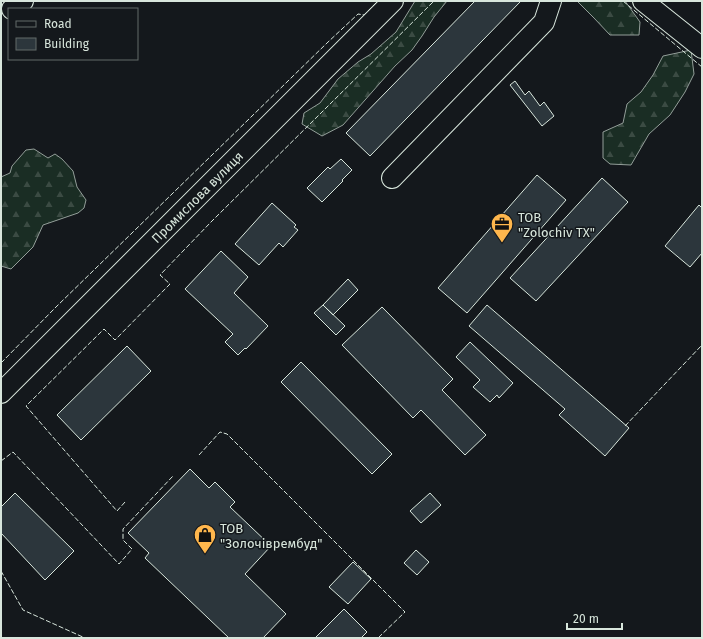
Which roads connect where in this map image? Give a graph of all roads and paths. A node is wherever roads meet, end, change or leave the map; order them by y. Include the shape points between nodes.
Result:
1 (23, 1) edge
2 (393, 1) edge
3 (551, 1) edge
4 (643, 1) edge
5 (13, 8) edge
6 (702, 48) edge
7 (392, 178) dead end
8 (1, 393) edge

1 - 5 street
2 - 8 street, Промислова вулиця
3 - 7 street via 544,22
4 - 6 street

